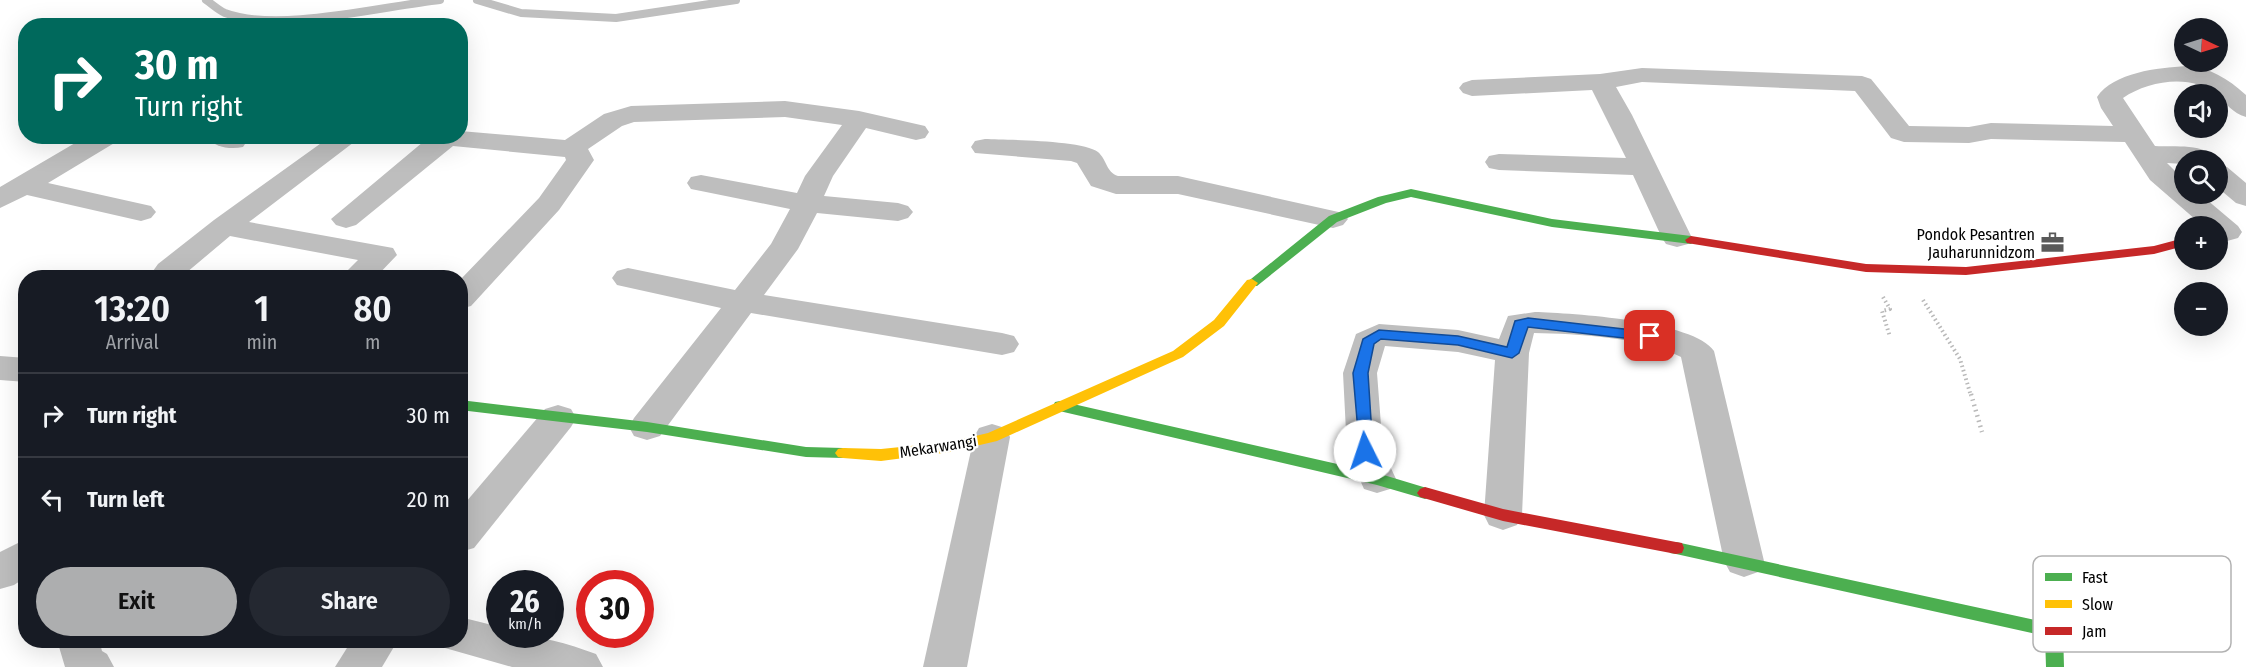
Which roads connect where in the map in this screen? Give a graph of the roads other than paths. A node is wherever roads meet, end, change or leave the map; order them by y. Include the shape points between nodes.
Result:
1 (1600, 82) junction
2 (1472, 88) dead end
3 (2245, 107) edge
4 (859, 119) junction
5 (915, 132) dead end
6 (468, 140) edge
7 (94, 144) edge
8 (338, 144) edge
9 (438, 144) edge
10 (2140, 144) junction
11 (985, 147) dead end
12 (570, 149) junction
13 (2174, 151) edge
14 (1499, 162) dead end
15 (1641, 167) junction
16 (2228, 178) edge
17 (701, 183) dead end
18 (12, 193) edge
19 (2246, 197) edge
20 (806, 203) junction
21 (141, 212) dead end
22 (897, 212) dead end
23 (346, 219) dead end
24 (1333, 219) junction
25 (224, 226) junction
26 (2230, 231) edge
27 (1677, 238) junction
28 (2174, 245) edge
29 (170, 270) edge
30 (364, 270) edge
31 (628, 278) dead end
32 (468, 291) edge
33 (743, 302) junction
34 (1002, 344) dead end
35 (1512, 353) junction
36 (0, 368) edge
37 (18, 369) edge
38 (468, 406) edge
39 (1060, 406) junction
40 (558, 418) junction
41 (647, 427) junction
42 (992, 437) junction
43 (1377, 479) junction
44 (1503, 516) junction
45 (468, 527) edge
46 (18, 561) edge
47 (1744, 561) junction
48 (0, 573) edge
49 (2033, 626) edge
50 (468, 637) edge
51 (80, 648) edge
52 (371, 648) edge
53 (2055, 652) edge
54 (92, 667) edge
55 (357, 667) edge
56 (581, 667) edge
57 (945, 667) edge
58 (2055, 667) edge

1 - 2 street
1 - 10 street via 1642,75 1862,84 1904,134 1969,135 1990,131
1 - 15 street
3 - 10 street via 2206,76 2193,73 2129,83 2110,97
4 - 5 street
4 - 12 street via 785,109 631,114 614,120
4 - 20 street via 819,176
6 - 12 street
7 - 18 street
8 - 25 street
9 - 23 street
10 - 13 street
10 - 26 street via 2160,174
11 - 24 street via 1076,153 1088,158 1101,180 1116,185 1178,185
12 - 32 street via 577,152 580,160 566,181 505,254
14 - 15 street
15 - 27 street
16 - 19 street
17 - 20 street
18 - 21 street
20 - 22 street
20 - 33 street via 792,235
24 - 27 street, Mekarwangi via 1412,193 1552,223
24 - 39 street, Mekarwangi via 1254,281 1219,322 1178,354
25 - 29 street
25 - 30 street via 382,255
27 - 28 street, Mekarwangi via 1906,271 1966,271
31 - 33 street
33 - 34 street
33 - 41 street
35 - 43 street via 1458,341 1379,335 1372,338 1360,373 1365,451
35 - 44 street
35 - 47 street via 1520,324 1528,322 1632,332 1688,344 1697,351
36 - 37 street
38 - 40 street, Mekarwangi
39 - 42 street, Mekarwangi
39 - 43 street
40 - 41 street, Mekarwangi
40 - 45 street
41 - 42 street, Mekarwangi via 806,452 870,455 950,447
42 - 57 street
43 - 44 street
44 - 47 street
46 - 48 street
47 - 49 street
50 - 56 street
51 - 54 street via 84,662
52 - 55 street
53 - 58 street

